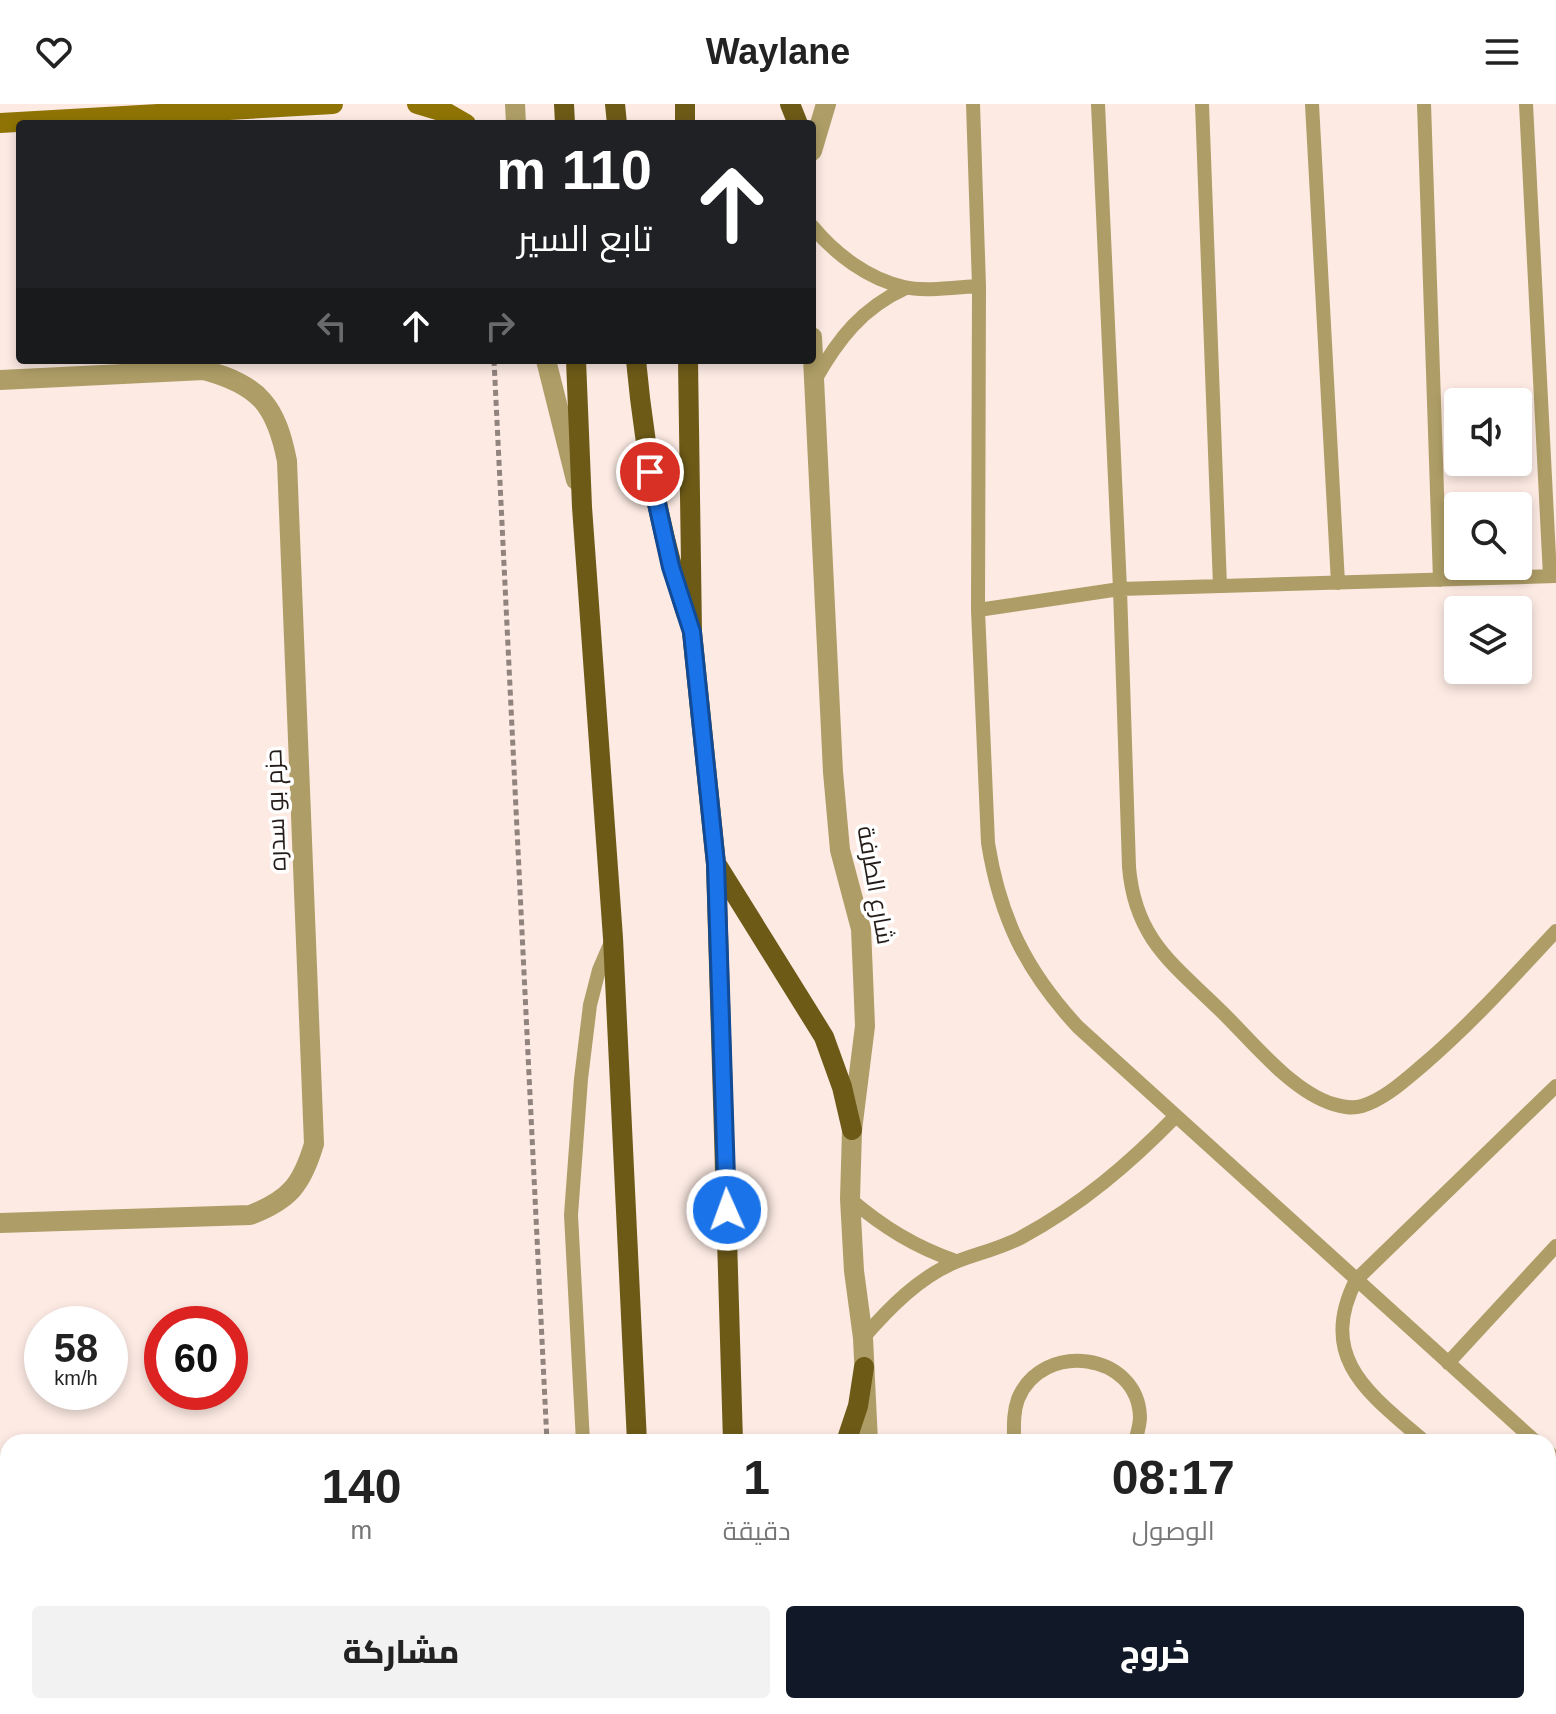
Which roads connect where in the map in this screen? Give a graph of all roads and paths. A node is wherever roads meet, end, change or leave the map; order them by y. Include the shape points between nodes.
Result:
1 (333, 104) edge
2 (417, 104) edge
3 (826, 104) edge
4 (973, 104) edge
5 (1098, 104) edge
6 (1202, 104) edge
7 (1312, 104) edge
8 (1424, 104) edge
9 (1526, 104) edge
10 (53, 120) edge
11 (459, 120) edge
12 (816, 138) edge
13 (816, 231) edge
14 (979, 286) junction
15 (906, 288) junction
16 (494, 364) edge
17 (547, 364) edge
18 (576, 364) edge
19 (636, 364) edge
20 (688, 364) edge
21 (814, 364) edge
22 (0, 380) edge
23 (815, 380) junction
24 (582, 507) junction
25 (1553, 576) edge
26 (1440, 580) junction
27 (1338, 583) junction
28 (1220, 586) junction
29 (1120, 589) junction
30 (978, 610) junction
31 (692, 632) junction
32 (716, 864) junction
33 (1556, 931) edge
34 (613, 938) junction
35 (1556, 1086) edge
36 (1176, 1116) junction
37 (852, 1130) junction
38 (850, 1199) junction
39 (0, 1223) edge
40 (1556, 1246) edge
41 (956, 1261) junction
42 (1356, 1280) junction
43 (863, 1338) junction
44 (1448, 1363) junction
45 (864, 1367) junction
46 (547, 1434) edge
47 (583, 1434) edge
48 (637, 1434) edge
49 (733, 1434) edge
50 (849, 1434) edge
51 (868, 1434) edge
52 (1014, 1434) edge
53 (1137, 1434) edge
54 (1416, 1434) edge
55 (1527, 1434) edge

1 - 10 street
2 - 11 street
3 - 12 street
4 - 14 lane
5 - 29 lane
6 - 28 lane
7 - 27 lane
8 - 26 lane
9 - 25 lane
13 - 15 lane via 849,261
14 - 15 lane
14 - 30 lane
15 - 23 lane via 860,317 835,345
16 - 46 path
17 - 24 street
18 - 24 main road
19 - 31 main road via 653,495
20 - 31 main road
21 - 23 street, شارع الطرفة
22 - 39 street, حزم بو سدره via 204,370 246,388 271,410 280,427 287,461 314,1144 293,1190 250,1215
23 - 37 street, شارع الطرفة via 833,772 840,850 861,929 865,1026
24 - 34 main road
25 - 26 lane
26 - 27 lane
27 - 28 lane
28 - 29 lane
29 - 30 lane
29 - 33 lane via 1129,867 1136,910 1157,947 1300,1086 1330,1104 1351,1108 1385,1095 1458,1035
30 - 36 lane via 988,843 1003,911 1054,1001
31 - 32 main road
32 - 37 main road via 824,1037
32 - 49 main road
34 - 47 lane via 590,1005 571,1215
34 - 48 main road
35 - 42 lane
36 - 41 lane via 1111,1179 1066,1212 1018,1239
36 - 42 lane
37 - 38 street, شارع الطرفة
38 - 41 lane via 899,1237
38 - 43 street, شارع الطرفة
40 - 44 lane
41 - 43 lane via 896,1302
42 - 44 lane
42 - 54 lane via 1342,1319 1347,1360 1369,1393
43 - 45 street, شارع الطرفة
44 - 55 lane
45 - 50 main road
45 - 51 street, شارع الطرفة
52 - 53 lane via 1014,1413 1028,1382 1056,1362 1073,1359 1091,1360 1120,1375 1138,1404

